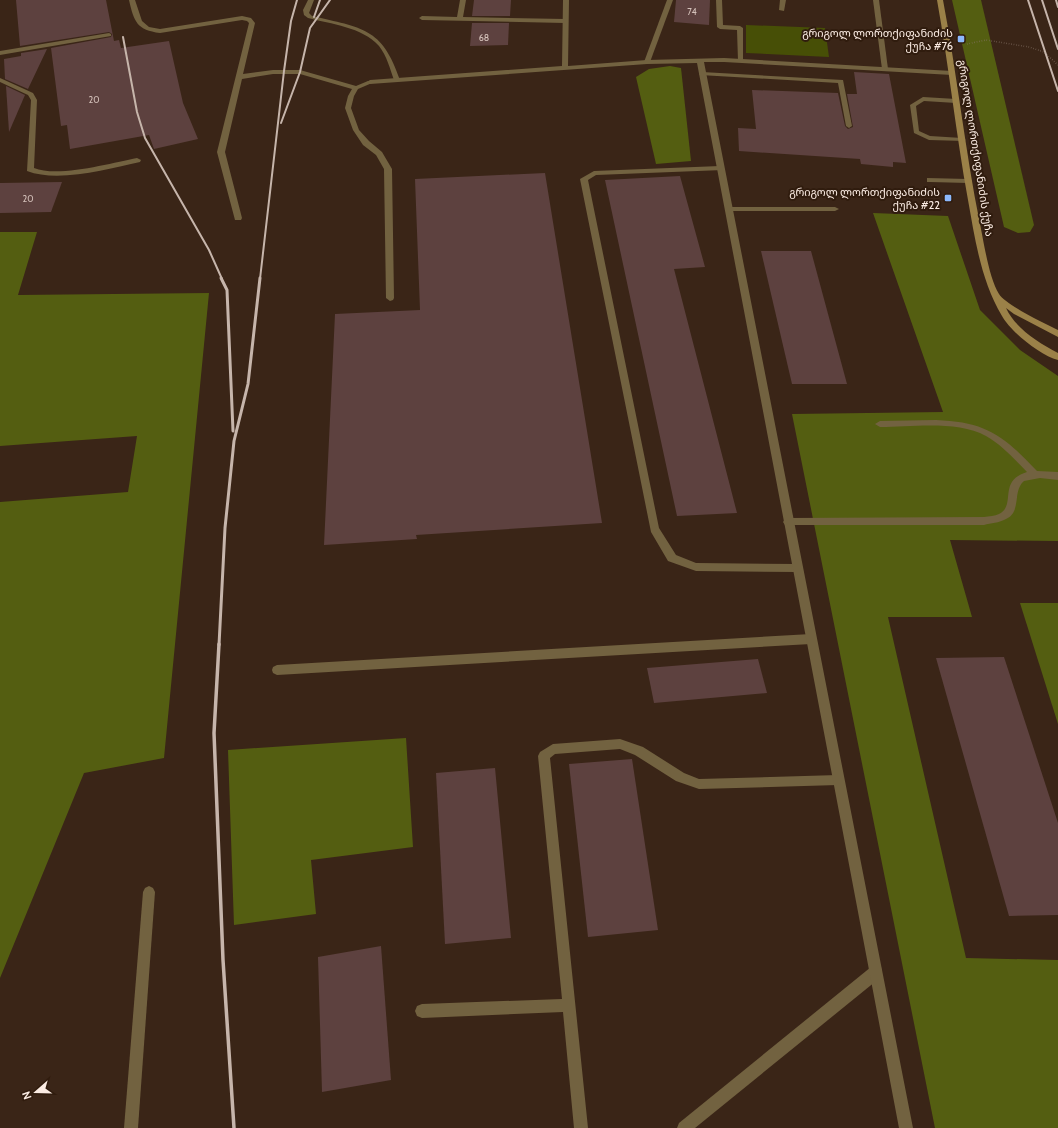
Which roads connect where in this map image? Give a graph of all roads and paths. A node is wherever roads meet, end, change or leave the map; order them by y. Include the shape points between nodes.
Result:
1 (132, 0) edge
2 (311, 0) edge
3 (463, 0) edge
4 (566, 0) edge
5 (670, 0) edge
6 (719, 0) edge
7 (783, 0) edge
8 (876, 0) edge
9 (940, 0) edge
10 (782, 10) dead end
11 (422, 18) dead end
12 (460, 19) junction
13 (565, 21) junction
14 (109, 35) dead end
15 (949, 48) junction
16 (0, 53) edge
17 (700, 60) junction
18 (741, 61) junction
19 (647, 62) junction
20 (1058, 65) edge
21 (565, 68) junction
22 (885, 69) junction
23 (952, 72) junction
24 (702, 74) junction
25 (239, 77) junction
26 (0, 80) edge
27 (397, 80) junction
28 (356, 88) junction
29 (956, 101) junction
30 (849, 126) dead end
31 (962, 140) junction
32 (137, 160) dead end
33 (720, 168) junction
34 (930, 180) dead end
35 (968, 181) junction
36 (728, 209) junction
37 (835, 209) dead end
38 (238, 218) dead end
39 (996, 297) junction
40 (390, 298) dead end
41 (1058, 334) edge
42 (1058, 357) edge
43 (880, 424) dead end
44 (1034, 474) junction
45 (1058, 476) edge
46 (788, 522) junction
47 (797, 568) junction
48 (811, 640) junction
49 (278, 670) dead end
50 (838, 780) junction
51 (149, 892) dead end
52 (876, 972) junction
53 (568, 1005) junction
54 (422, 1011) dead end
55 (131, 1128) edge
56 (581, 1128) edge
57 (684, 1128) edge
58 (906, 1128) edge

1 - 25 street via 138,21 150,30 160,31 249,19 252,23
2 - 27 street via 306,10 310,17 372,36 386,53
3 - 12 street
4 - 13 street
5 - 19 street
6 - 18 street via 720,27 740,28
7 - 10 street
8 - 22 street
9 - 15 street, გრიგოლ ლორთქიფანიძის ქუჩა
11 - 12 street
12 - 13 street
13 - 21 street
14 - 16 street
15 - 20 path via 986,40 1004,42 1044,52
15 - 23 street, გრიგოლ ლორთქიფანიძის ქუჩა
17 - 18 street
17 - 19 street
17 - 24 street
18 - 22 street
19 - 21 street
21 - 27 street
22 - 23 street
23 - 29 street, გრიგოლ ლორთქიფანიძის ქუჩა
24 - 30 street via 841,81
24 - 33 street
25 - 28 street via 284,71 300,72
25 - 38 street via 221,152
26 - 32 street via 31,94 34,100 30,169 34,172 63,173
27 - 28 street via 370,82
28 - 40 street via 348,108 356,130 379,154 388,169
29 - 31 street, გრიგოლ ლორთქიფანიძის ქუჩა
29 - 31 street via 923,99 912,105 916,132 929,138
31 - 35 street, გრიგოლ ლორთქიფანიძის ქუჩა
33 - 36 street
33 - 47 street via 594,173 584,179 654,529 672,558 696,567
34 - 35 street
35 - 39 street, გრიგოლ ლორთქიფანიძის ქუჩა via 985,267
36 - 37 street
36 - 46 street
39 - 41 street
39 - 42 street, გრიგოლ ლორთქიფანიძის ქუჩა via 1007,318 1023,334
43 - 44 street via 963,424 988,433 1013,452
44 - 45 street
44 - 46 street via 1020,478 1014,485 1012,507 1004,516 984,521
46 - 47 street
47 - 48 street
48 - 49 street
48 - 50 street
50 - 52 street
50 - 53 street via 699,784 680,777 639,751 620,744 553,749 544,756
51 - 55 street
52 - 57 street
52 - 58 street
53 - 54 street
53 - 56 street

